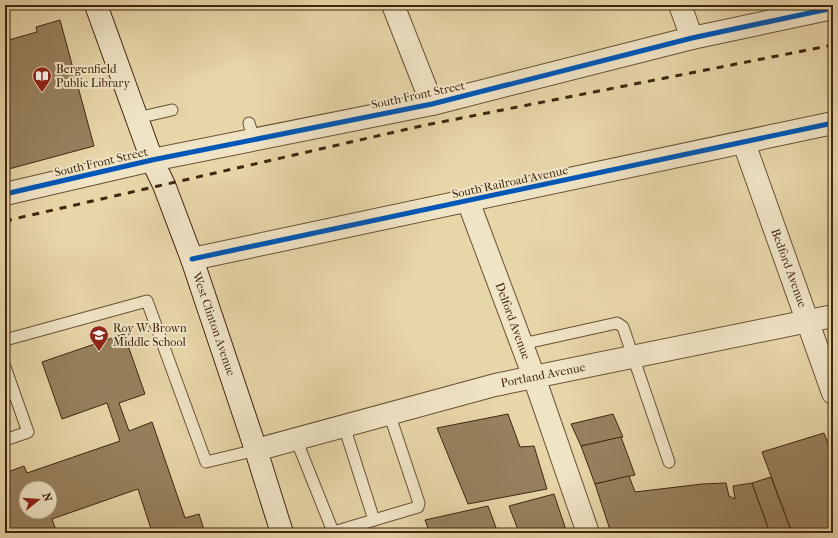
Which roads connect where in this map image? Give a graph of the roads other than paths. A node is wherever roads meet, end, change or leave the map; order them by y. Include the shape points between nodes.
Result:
1 (96, 5) edge
2 (393, 5) edge
3 (680, 5) edge
4 (833, 8) edge
5 (692, 38) junction
6 (432, 104) junction
7 (172, 110) dead end
8 (137, 118) junction
9 (833, 123) edge
10 (744, 143) junction
11 (152, 160) junction
12 (5, 194) edge
13 (468, 201) junction
14 (192, 259) junction
15 (833, 316) edge
16 (808, 322) junction
17 (5, 340) edge
18 (522, 344) junction
19 (632, 358) junction
20 (5, 367) edge
21 (534, 377) junction
22 (833, 393) edge
23 (389, 413) junction
24 (344, 426) junction
25 (296, 439) junction
26 (5, 440) edge
27 (256, 450) junction
28 (669, 462) dead end
29 (374, 520) junction
30 (282, 533) edge
31 (588, 533) edge

1 - 8 street, West Clinton Avenue
2 - 6 street
3 - 5 street
4 - 5 street, South Front Street
5 - 6 street, South Front Street
6 - 11 street, South Front Street via 251,131
7 - 8 lane
8 - 11 street, West Clinton Avenue
9 - 10 street, South Railroad Avenue
10 - 13 street, South Railroad Avenue
10 - 16 street, Bedford Avenue
11 - 12 street, South Front Street
11 - 14 street, West Clinton Avenue
13 - 14 street, South Railroad Avenue
13 - 18 street, Delford Avenue
14 - 27 street, West Clinton Avenue
15 - 16 street, Portland Avenue
16 - 19 street, Portland Avenue
16 - 22 street, Bedford Avenue
17 - 27 lane via 147,300 206,462
18 - 19 lane via 618,323 622,327
18 - 21 street, Delford Avenue
19 - 21 street, Portland Avenue
19 - 28 lane
20 - 26 lane via 28,432
21 - 23 street, Portland Avenue
21 - 31 street, Delford Avenue
23 - 24 street, Portland Avenue
23 - 29 lane via 419,503 418,508
24 - 25 street, Portland Avenue
24 - 29 lane
25 - 27 street, Portland Avenue
25 - 29 lane via 332,529 337,531
27 - 30 street, West Clinton Avenue

